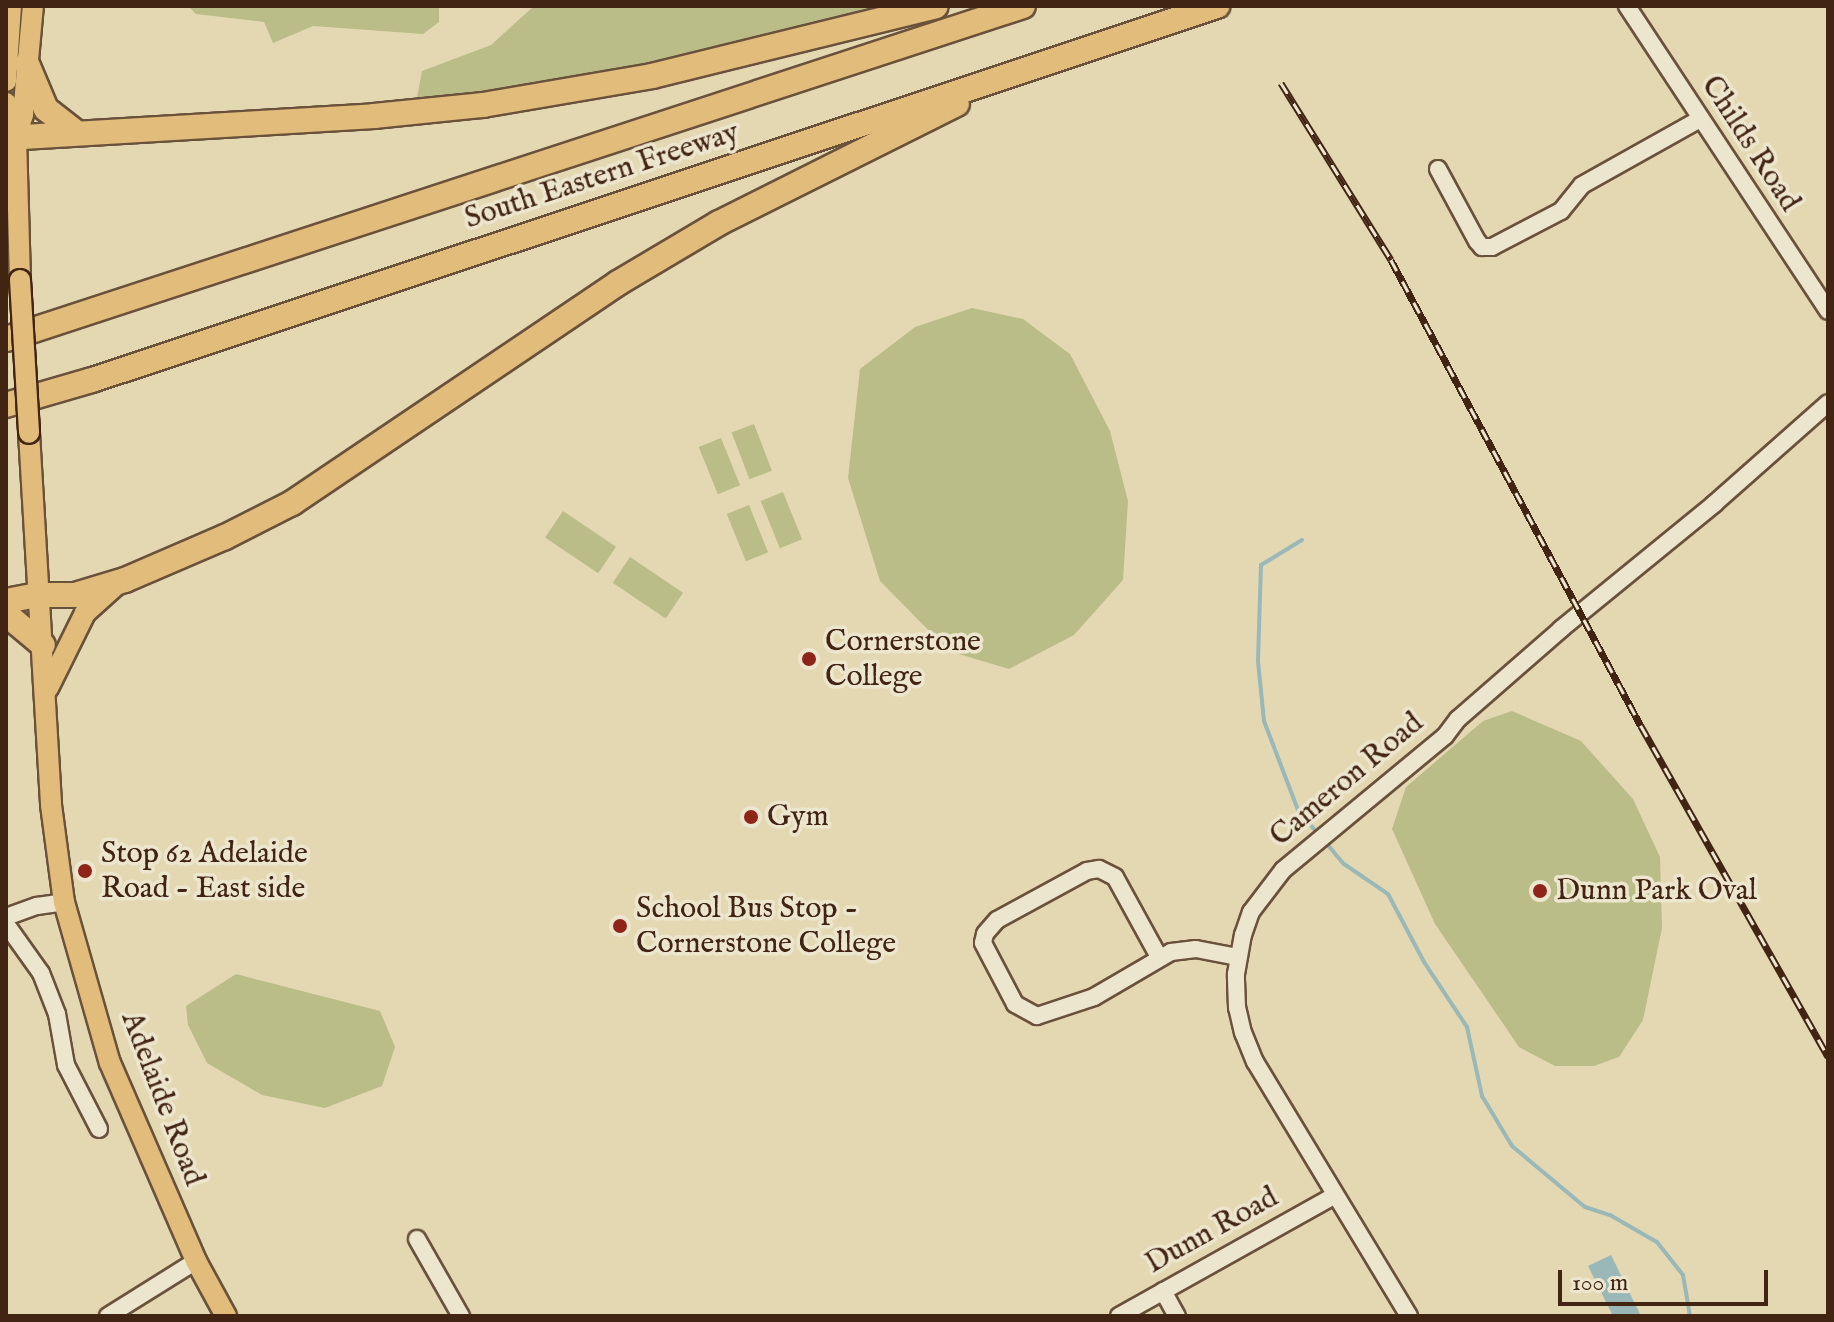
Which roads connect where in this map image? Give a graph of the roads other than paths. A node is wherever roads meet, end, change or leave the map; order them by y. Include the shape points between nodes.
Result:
1 (11, 6) edge
2 (33, 6) edge
3 (936, 6) edge
4 (1023, 6) edge
5 (1217, 6) edge
6 (1627, 6) edge
7 (27, 64) junction
8 (1031, 67) junction
9 (6, 81) edge
10 (6, 103) edge
11 (1700, 119) junction
12 (77, 133) junction
13 (11, 138) edge
14 (1438, 169) dead end
15 (1828, 311) edge
16 (6, 339) edge
17 (1828, 403) edge
18 (6, 405) edge
19 (125, 580) junction
20 (38, 595) junction
21 (6, 601) edge
22 (6, 614) edge
23 (43, 645) junction
24 (46, 691) junction
25 (64, 902) junction
26 (6, 917) edge
27 (6, 924) edge
28 (1159, 957) junction
29 (1238, 957) junction
30 (99, 1129) dead end
31 (1334, 1196) junction
32 (417, 1239) dead end
33 (196, 1261) junction
34 (1163, 1291) junction
35 (225, 1314) edge
36 (108, 1316) edge
37 (461, 1316) edge
38 (1119, 1316) edge
39 (1177, 1316) edge
40 (1409, 1316) edge

1 - 9 main road
2 - 7 main road, Adelaide Road
3 - 12 highway via 652,76 483,105
4 - 16 highway, South Eastern Freeway
5 - 8 highway, South Eastern Freeway
6 - 11 street, Childs Road
7 - 12 highway via 46,109
7 - 13 main road, Adelaide Road via 23,115
8 - 18 highway, South Eastern Freeway
8 - 19 highway via 719,223 618,283 292,503
10 - 13 main road, Adelaide Road
11 - 14 street via 1582,185 1561,211 1492,247 1477,241
11 - 15 street, Childs Road
12 - 13 highway
13 - 20 main road, Adelaide Road, bridge
17 - 29 street, Cameron Road via 1283,870 1261,896
19 - 20 highway via 75,595
19 - 24 main road via 85,613
20 - 21 highway
20 - 23 main road, Adelaide Road
22 - 23 highway
23 - 24 main road, Adelaide Road
24 - 25 main road, Adelaide Road via 51,805
25 - 26 street
25 - 33 main road, Adelaide Road via 110,1063
27 - 30 street via 41,973 57,1014 66,1065
28 - 28 street via 1115,877 1099,869 997,920 983,943 1015,1004 1037,1016 1094,997
28 - 29 street via 1185,949
29 - 31 street, Cameron Road via 1236,998 1243,1033
31 - 34 street, Dunn Road
31 - 40 street, Cameron Road
32 - 37 street
33 - 35 main road, Adelaide Road
33 - 36 street
34 - 38 street, Dunn Road
34 - 39 street

